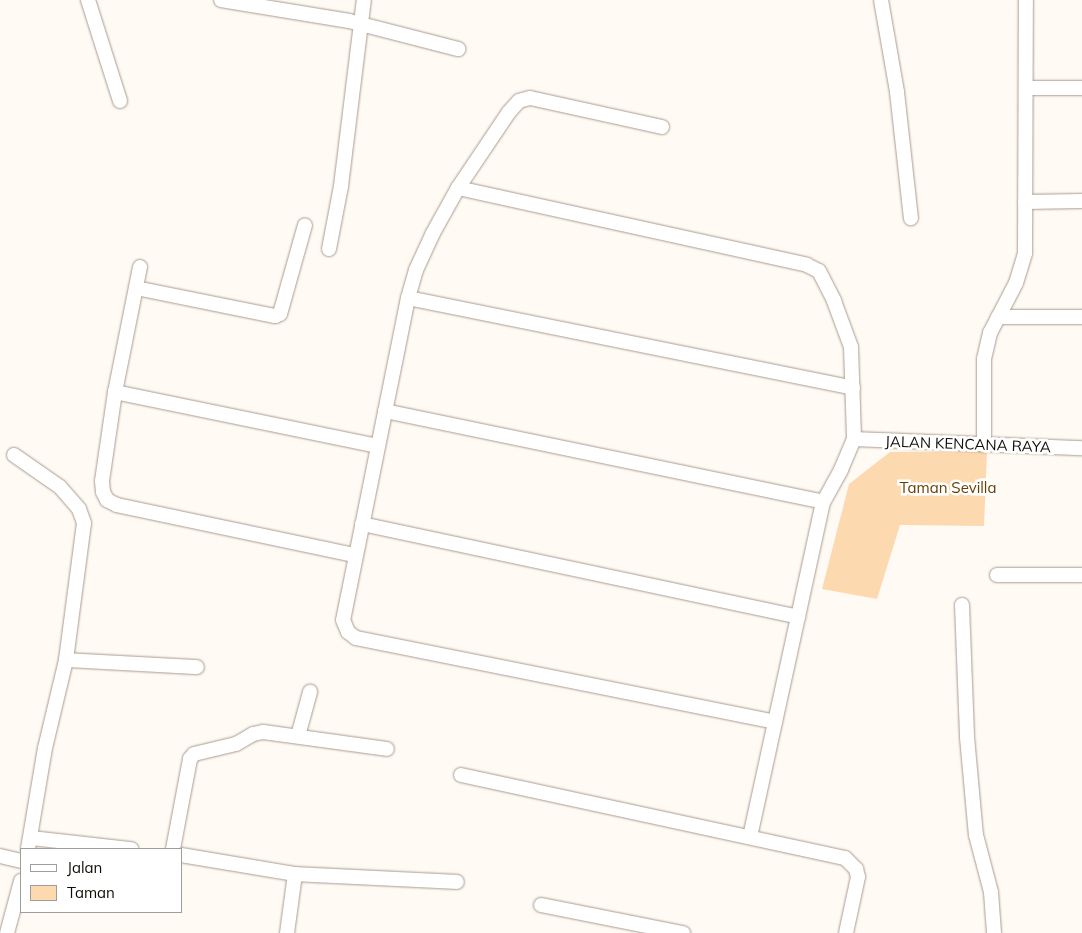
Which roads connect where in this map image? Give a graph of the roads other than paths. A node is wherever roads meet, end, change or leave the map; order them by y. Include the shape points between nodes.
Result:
1 (88, 0) edge
2 (221, 0) edge
3 (364, 0) edge
4 (882, 0) edge
5 (1026, 0) edge
6 (360, 24) junction
7 (458, 49) dead end
8 (1026, 88) junction
9 (1082, 88) edge
10 (120, 101) dead end
11 (662, 127) dead end
12 (458, 188) junction
13 (1082, 201) edge
14 (1025, 202) junction
15 (911, 218) dead end
16 (305, 225) dead end
17 (329, 249) dead end
18 (140, 267) dead end
19 (136, 288) junction
20 (408, 298) junction
21 (998, 317) junction
22 (1082, 317) edge
23 (853, 388) junction
24 (115, 392) junction
25 (385, 411) junction
26 (854, 439) junction
27 (984, 445) junction
28 (378, 446) junction
29 (1082, 448) edge
30 (14, 455) dead end
31 (823, 502) junction
32 (362, 524) junction
33 (355, 555) junction
34 (997, 575) dead end
35 (1082, 575) edge
36 (962, 605) dead end
37 (798, 617) junction
38 (66, 660) junction
39 (197, 667) dead end
40 (310, 692) dead end
41 (775, 722) junction
42 (298, 736) junction
43 (387, 749) dead end
44 (461, 776) dead end
45 (750, 836) junction
46 (30, 844) edge
47 (111, 848) edge
48 (172, 848) edge
49 (182, 855) edge
50 (0, 856) edge
51 (20, 861) edge
52 (295, 874) junction
53 (456, 882) dead end
54 (20, 885) edge
55 (541, 905) dead end
56 (8, 933) edge
57 (287, 933) edge
58 (683, 933) edge
59 (846, 933) edge
60 (994, 933) edge

1 - 10 street
2 - 6 street
3 - 6 street
4 - 15 street via 897,92
5 - 8 street
6 - 7 street
6 - 17 street via 341,186
8 - 9 street
8 - 14 street
11 - 12 street via 530,98 519,101
12 - 20 street via 426,248
12 - 23 street via 817,269 834,301 851,347
13 - 14 street
14 - 21 street via 1025,253 1016,283
16 - 19 street via 280,314 275,316
18 - 19 street
19 - 24 street
20 - 23 street
20 - 25 street
21 - 22 street
21 - 27 street via 990,333 984,359
23 - 26 street
24 - 28 street
24 - 33 street via 102,481 107,500 117,505
25 - 28 street
25 - 31 street
26 - 27 street, JALAN KENCANA RAYA
26 - 31 street
27 - 29 street, JALAN KENCANA RAYA
28 - 32 street
30 - 38 street via 60,487 82,515 84,523
31 - 37 street
32 - 33 street
32 - 37 street
33 - 41 street via 343,615 345,626 356,638
34 - 35 street
36 - 60 street via 967,737 976,835 992,892
37 - 41 street
38 - 39 street
38 - 46 street via 46,748
40 - 42 street
41 - 45 street
42 - 43 street
42 - 48 street via 263,732 236,744 194,754 190,759
44 - 45 street
45 - 59 street via 837,855 851,862 858,877
46 - 47 street
49 - 52 street
50 - 51 street
52 - 53 street
52 - 57 street
54 - 56 street
55 - 58 street

